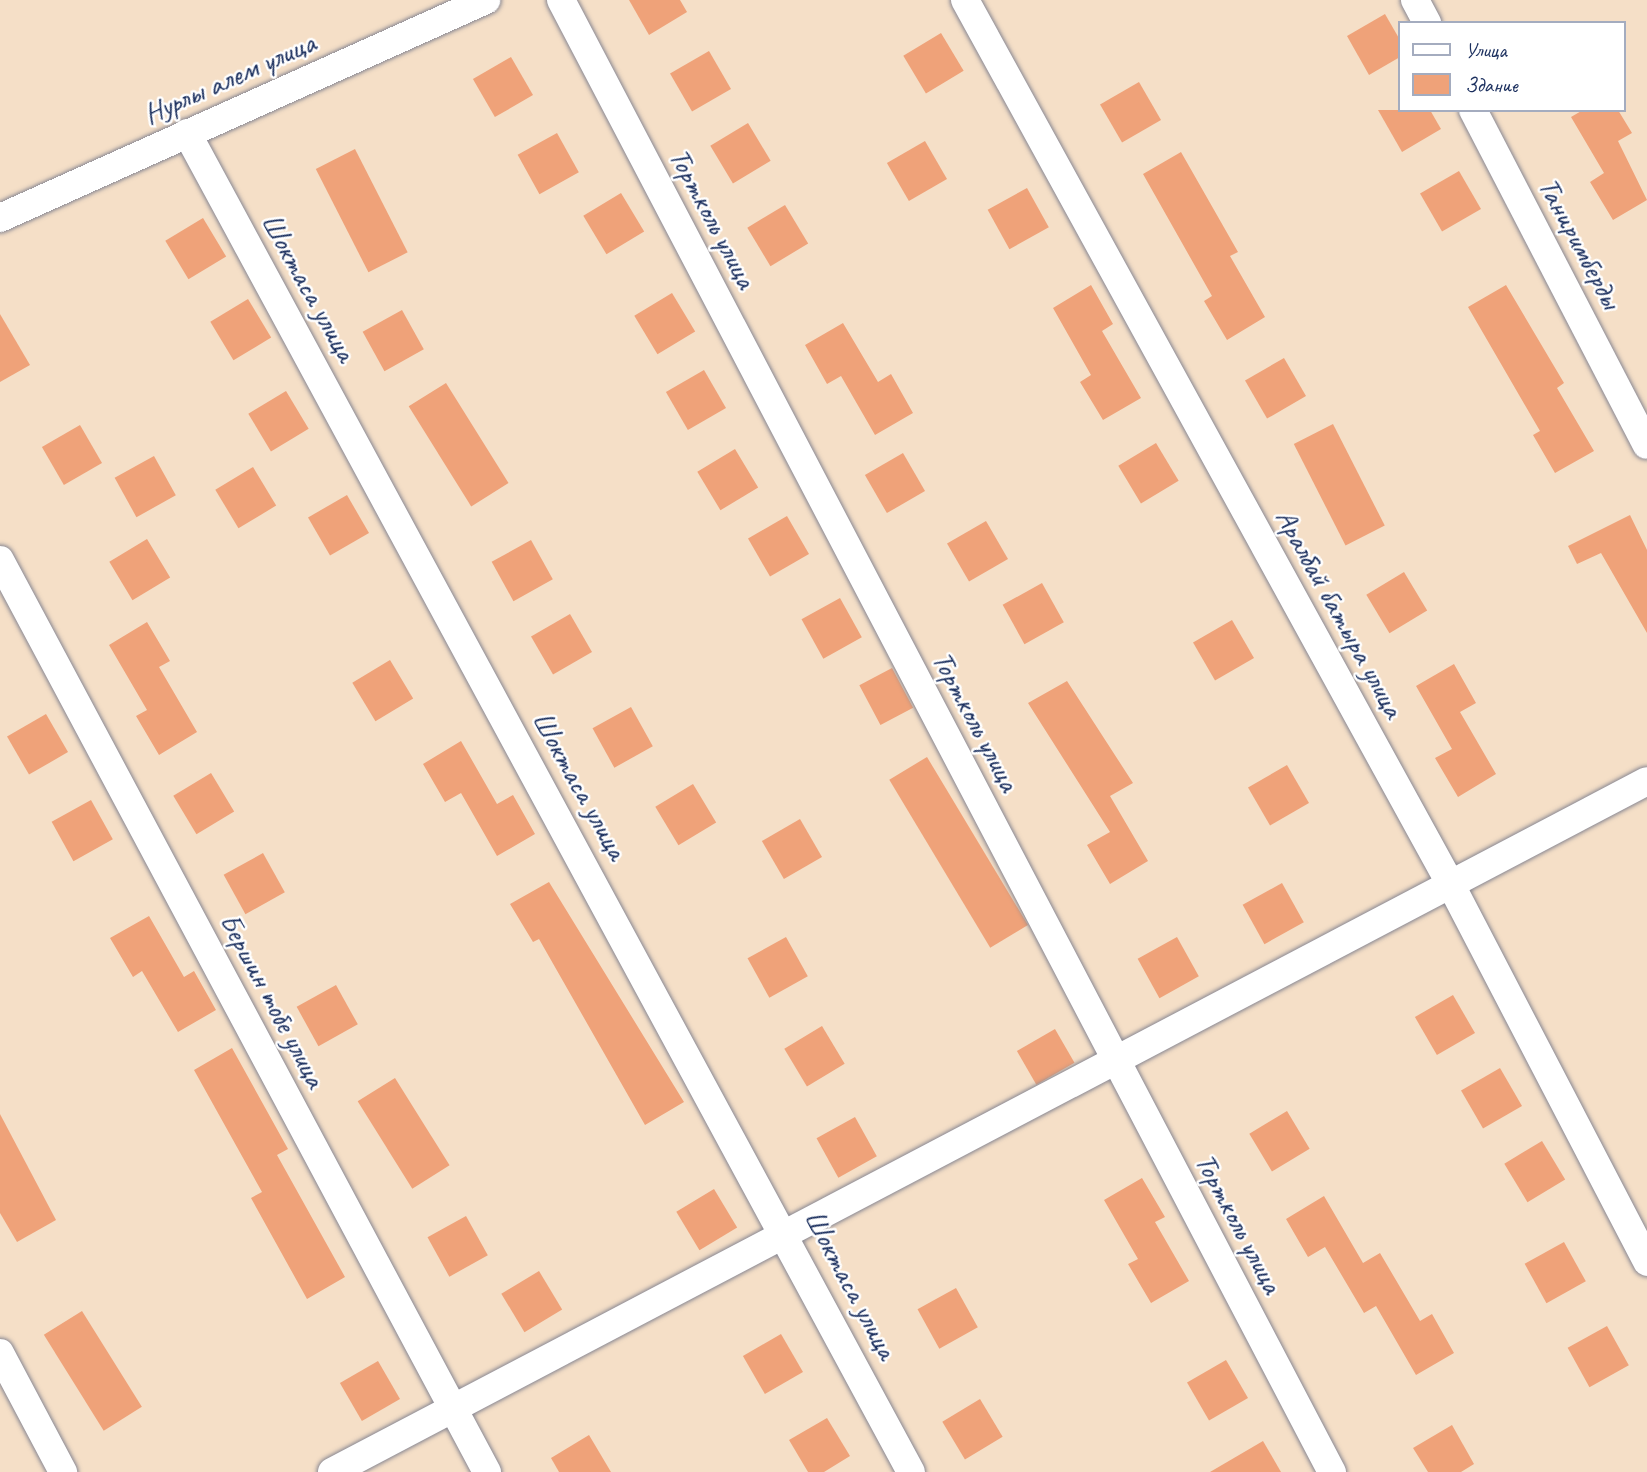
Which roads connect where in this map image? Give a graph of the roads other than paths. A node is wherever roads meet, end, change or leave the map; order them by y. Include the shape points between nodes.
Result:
1 (486, 0) edge
2 (561, 0) edge
3 (965, 0) edge
4 (1415, 0) edge
5 (1426, 21) edge
6 (1474, 112) edge
7 (187, 133) junction
8 (0, 218) edge
9 (1647, 445) edge
10 (0, 560) edge
11 (1647, 781) edge
12 (1451, 885) junction
13 (1116, 1060) junction
14 (786, 1231) junction
15 (1647, 1262) edge
16 (0, 1353) edge
17 (453, 1406) junction
18 (63, 1472) edge
19 (332, 1472) edge
20 (487, 1472) edge
21 (911, 1472) edge
22 (1332, 1472) edge

1 - 7 street, Нурлы алем улица
2 - 13 street, Тортколь улица
3 - 12 street, Аралбай батыра улица
4 - 5 street
6 - 9 street, Таниримберды
7 - 8 street, Нурлы алем улица
7 - 14 street, Шоктаса улица
10 - 17 street, Бершин тобе улица
11 - 12 street
12 - 13 street
12 - 15 street, Аралбай батыра улица
13 - 14 street
13 - 22 street, Тортколь улица
14 - 17 street
14 - 21 street, Шоктаса улица
16 - 18 street
17 - 19 street
17 - 20 street, Бершин тобе улица

